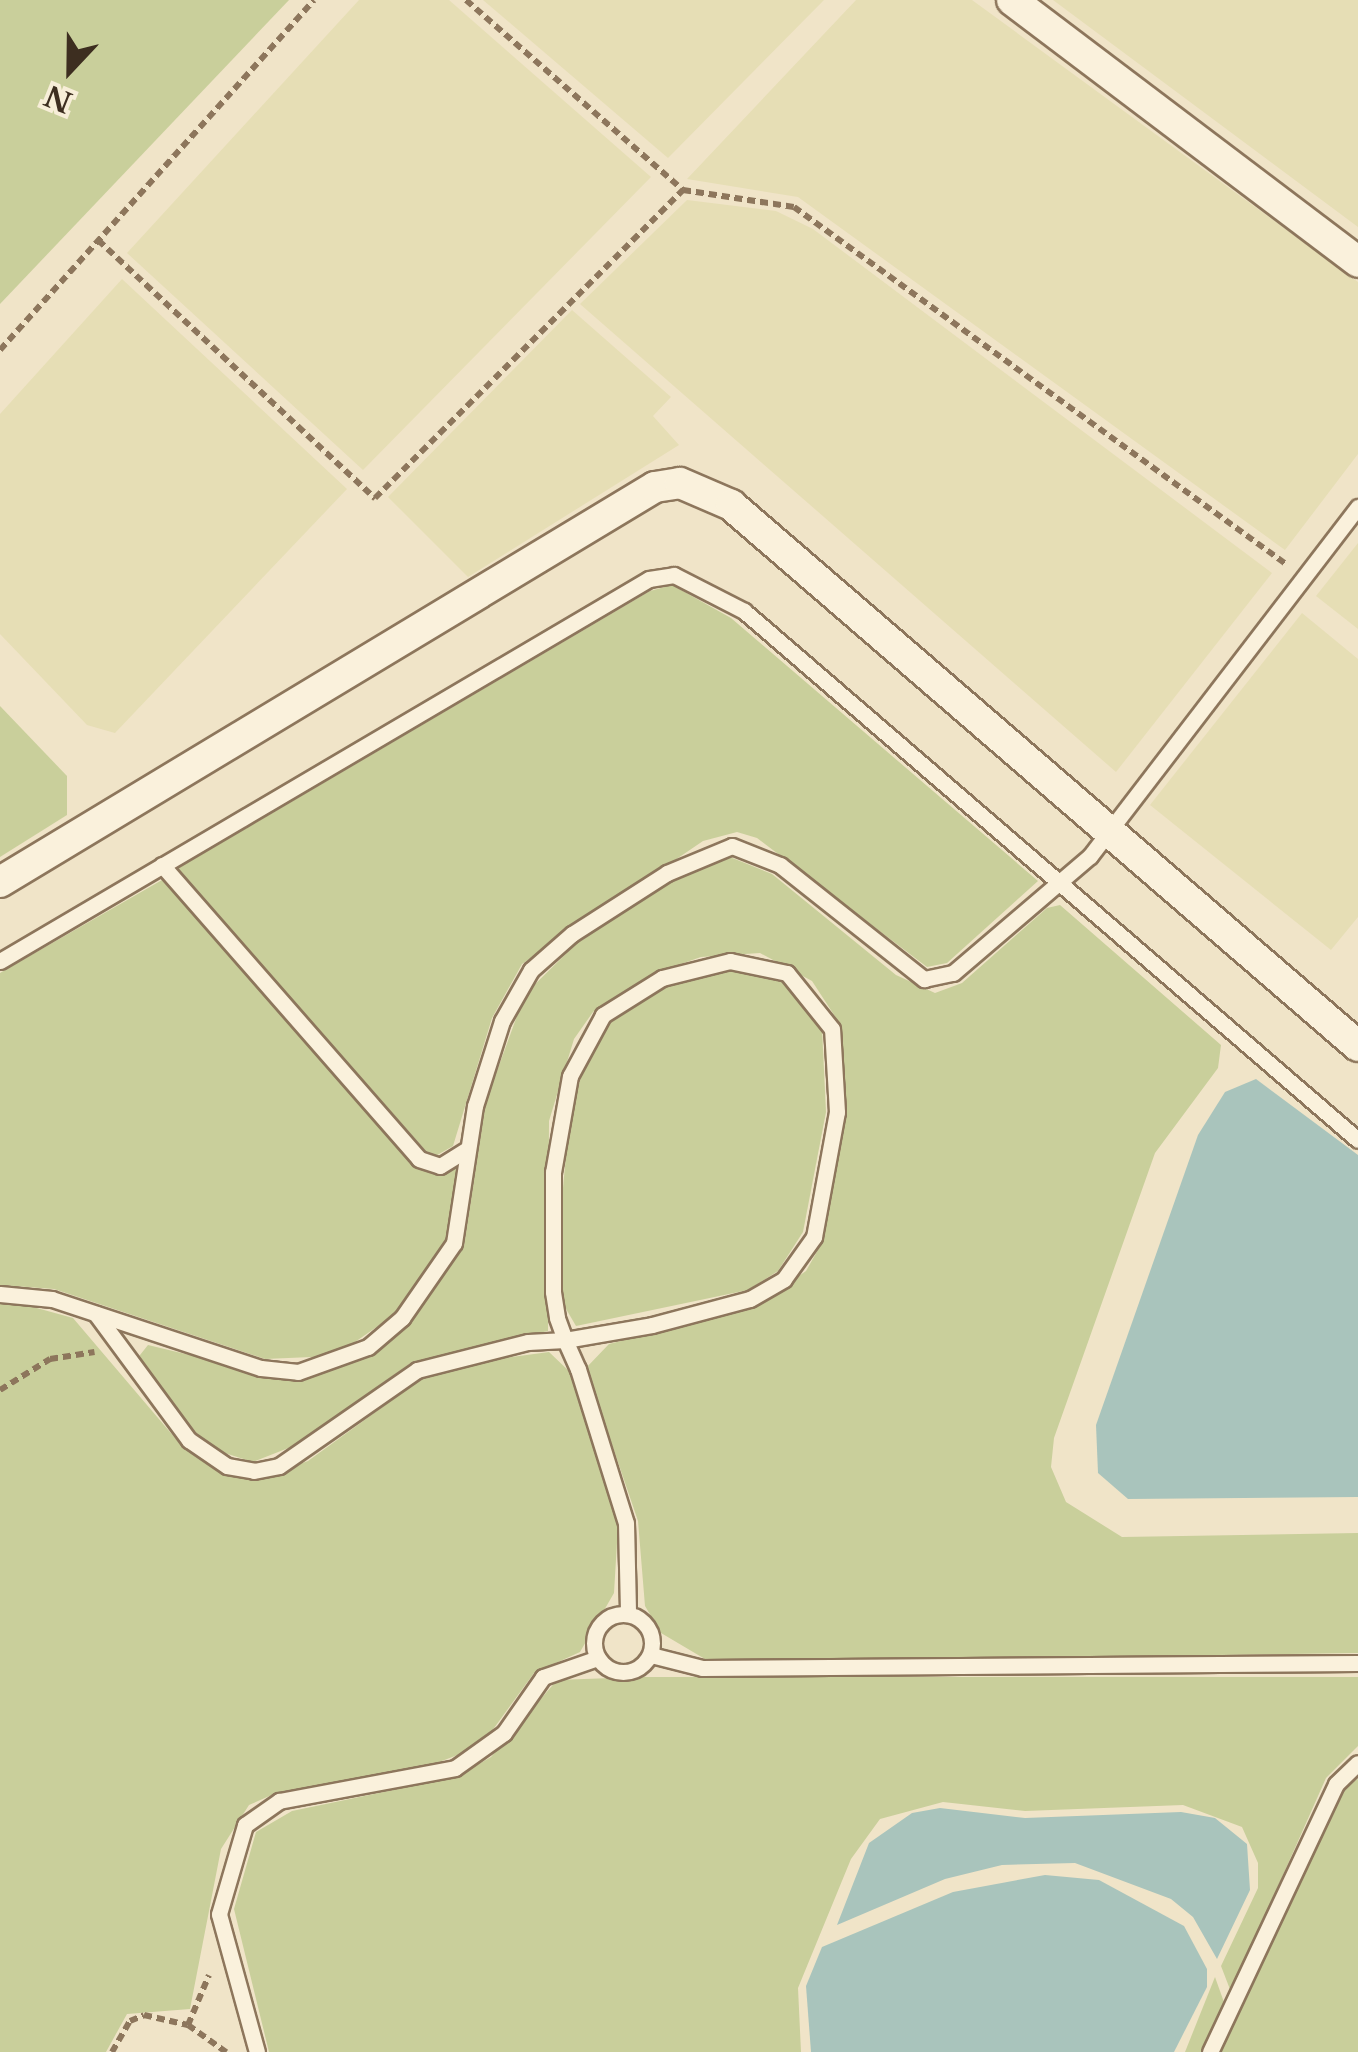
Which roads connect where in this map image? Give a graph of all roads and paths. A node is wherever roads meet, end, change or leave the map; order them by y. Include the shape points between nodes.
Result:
1 (314, 0) edge
2 (466, 0) edge
3 (1012, 0) edge
4 (683, 190) junction
5 (98, 240) junction
6 (1358, 262) edge
7 (0, 350) edge
8 (1358, 507) edge
9 (1307, 580) junction
10 (1109, 830) junction
11 (162, 864) junction
12 (1061, 881) junction
13 (0, 882) edge
14 (0, 962) edge
15 (1358, 1046) edge
16 (1358, 1140) edge
17 (466, 1149) junction
18 (0, 1294) edge
19 (96, 1314) junction
20 (142, 1331) junction
21 (565, 1340) junction
22 (118, 1350) junction
23 (0, 1390) edge
24 (628, 1614) junction
25 (650, 1655) junction
26 (598, 1658) junction
27 (1358, 1662) edge
28 (1358, 1764) edge
29 (222, 1941) junction
30 (188, 2025) junction
31 (112, 2052) edge
32 (226, 2052) edge
33 (257, 2052) edge
34 (1210, 2052) edge

1 - 5 path
2 - 4 path
3 - 6 street
4 - 5 path via 375,498
4 - 9 path via 794,206
5 - 7 path
8 - 9 lane
9 - 10 lane
10 - 12 lane
10 - 13 street via 732,505 680,483 655,487
10 - 15 street
11 - 12 lane via 649,579 674,576 744,611
11 - 14 lane
11 - 17 lane via 419,1159 440,1166
12 - 16 lane
12 - 17 lane via 939,980 910,970 780,865 750,850 709,852 572,934 531,970 486,1063
17 - 20 lane via 463,1213 446,1258 368,1347 298,1372
18 - 19 lane
19 - 20 lane
19 - 22 lane
20 - 22 lane via 121,1334
21 - 21 lane via 553,1292 553,1172 581,1048 603,1015 662,978 730,961 787,973 818,1004 836,1065 838,1112 822,1202 797,1265 750,1299
21 - 22 lane via 417,1370 279,1466 254,1471 205,1455
21 - 24 lane via 626,1523
22 - 23 path via 50,1359
24 - 25 lane via 648,1628
24 - 26 lane via 596,1632
25 - 26 lane via 619,1672
25 - 27 lane via 702,1668
26 - 29 lane via 543,1678 504,1733 455,1768 256,1812 235,1840
28 - 34 lane via 1336,1784
29 - 30 path
29 - 33 lane via 249,2005
30 - 31 path via 144,2015 130,2020
30 - 32 path

